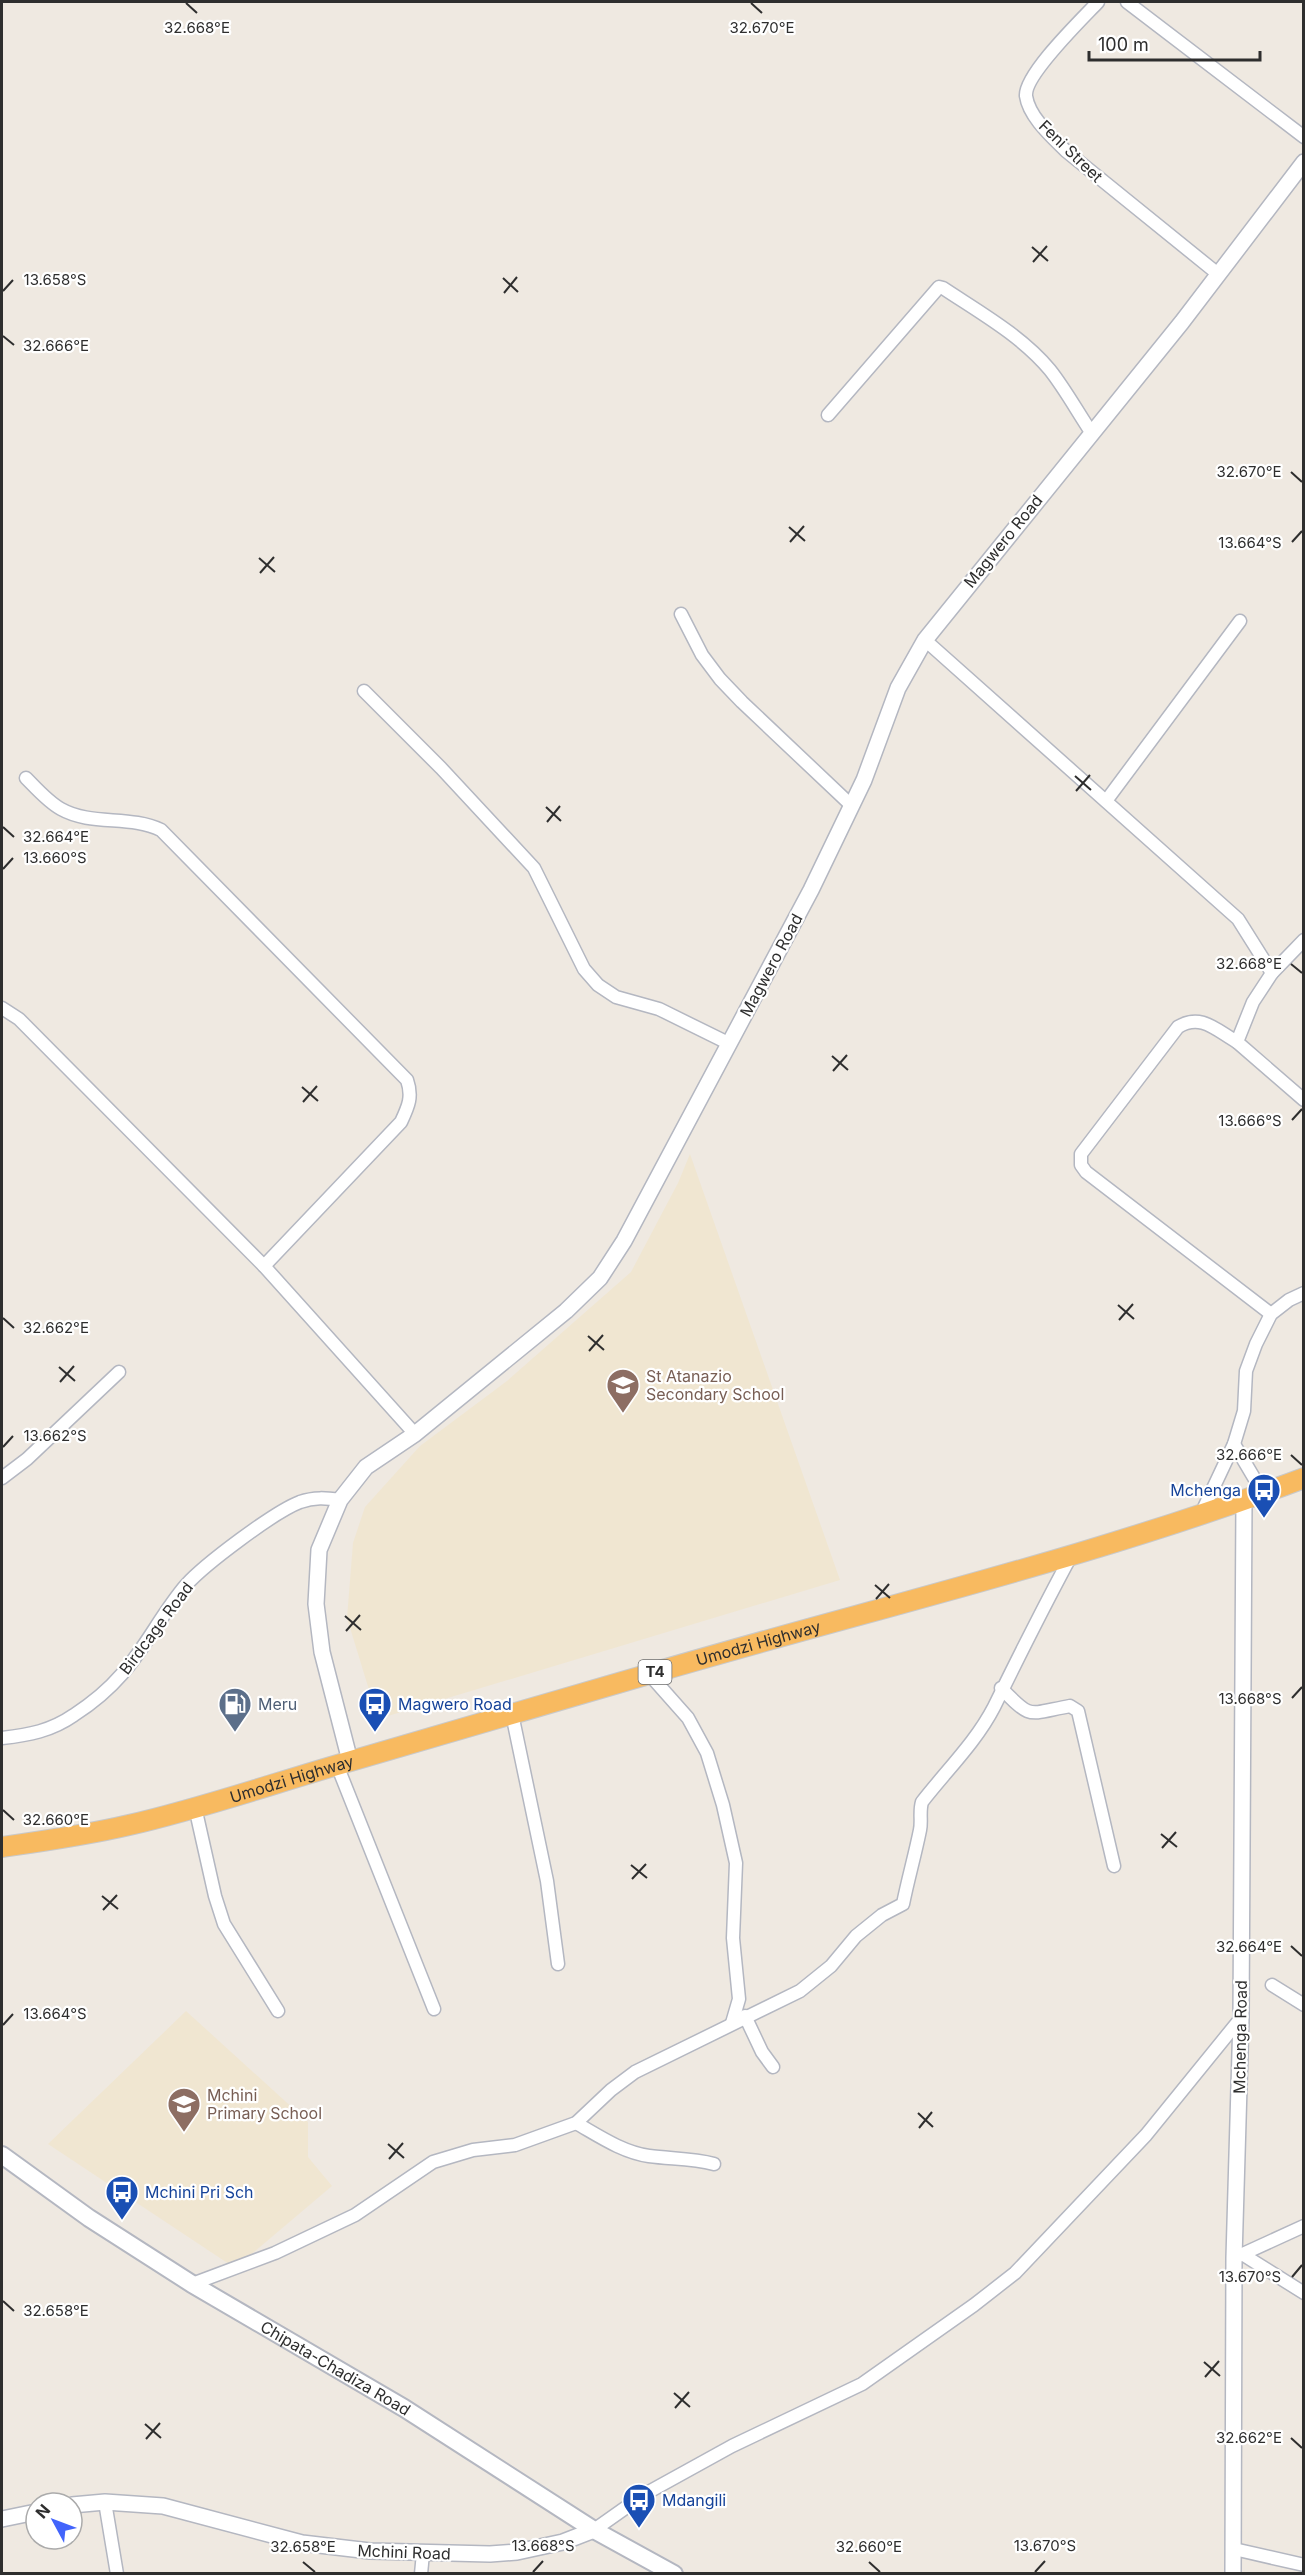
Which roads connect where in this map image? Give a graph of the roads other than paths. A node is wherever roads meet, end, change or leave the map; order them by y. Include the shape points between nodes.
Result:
1 (1098, 2) edge
2 (1127, 2) edge
3 (1304, 137) edge
4 (1304, 162) edge
5 (1218, 274) junction
6 (828, 415) dead end
7 (1091, 432) junction
8 (681, 614) dead end
9 (1240, 621) dead end
10 (925, 640) junction
11 (364, 691) dead end
12 (26, 778) dead end
13 (1106, 801) junction
14 (852, 806) junction
15 (1304, 940) edge
16 (1272, 973) junction
17 (2, 1008) edge
18 (1237, 1042) junction
19 (729, 1043) junction
20 (1304, 1100) edge
21 (264, 1266) junction
22 (1304, 1293) edge
23 (1271, 1314) junction
24 (119, 1372) dead end
25 (415, 1434) junction
26 (1234, 1444) junction
27 (2, 1478) edge
28 (1304, 1478) edge
29 (1263, 1493) junction
30 (340, 1500) junction
31 (1244, 1501) junction
32 (1201, 1514) junction
33 (1071, 1556) junction
34 (649, 1674) junction
35 (1001, 1688) junction
36 (512, 1714) junction
37 (2, 1738) edge
38 (344, 1763) junction
39 (195, 1807) junction
40 (2, 1847) edge
41 (1114, 1866) dead end
42 (558, 1964) dead end
43 (1272, 1985) dead end
44 (1304, 2006) edge
45 (434, 2009) dead end
46 (278, 2011) dead end
47 (745, 2016) junction
48 (1241, 2018) junction
49 (732, 2023) junction
50 (773, 2067) dead end
51 (576, 2123) junction
52 (2, 2154) edge
53 (714, 2163) dead end
54 (1304, 2226) edge
55 (1238, 2256) junction
56 (192, 2284) junction
57 (1304, 2294) edge
58 (105, 2502) junction
59 (84, 2504) edge
60 (24, 2514) edge
61 (2, 2519) edge
62 (594, 2530) junction
63 (1234, 2548) junction
64 (423, 2553) junction
65 (1304, 2565) edge
66 (117, 2574) edge
67 (421, 2574) edge
68 (674, 2574) edge
69 (1233, 2574) edge

1 - 5 street, Feni Street via 1033,75 1026,95 1031,110 1066,151
2 - 3 street
4 - 5 street, Magwero Road
5 - 7 street, Magwero Road
6 - 7 street via 939,287 1038,357
7 - 10 street, Magwero Road
8 - 14 street via 702,655 720,679
9 - 13 street
10 - 13 street
10 - 14 street, Magwero Road via 898,688
11 - 19 street via 534,868 584,969 598,985 616,997 659,1009
12 - 21 street via 59,808 72,814 148,824 160,830 407,1080 410,1103 401,1122
13 - 16 street via 1238,919
14 - 19 street, Magwero Road
15 - 16 street
16 - 18 street via 1253,1002
17 - 21 street via 19,1019
18 - 20 street
18 - 23 street via 1200,1020 1189,1020 1178,1027 1081,1154 1081,1165
19 - 25 street, Magwero Road via 624,1241 600,1278 566,1311
21 - 25 street
22 - 23 street
23 - 26 street via 1246,1371 1244,1411
24 - 27 street
25 - 30 street, Magwero Road via 366,1467
26 - 29 street
26 - 32 street
28 - 29 highway, Umodzi Highway / T4
29 - 31 highway, Umodzi Highway / T4
30 - 37 street, Birdcage Road via 315,1497 268,1521 188,1584 109,1688 73,1716 39,1734
30 - 38 street, Magwero Road via 319,1550 315,1604
31 - 32 highway, Umodzi Highway / T4
31 - 48 street, Mchenga Road
32 - 33 highway, Umodzi Highway / T4
33 - 34 highway, Umodzi Highway / T4
33 - 35 street
34 - 36 highway, Umodzi Highway / T4
34 - 49 street via 688,1718 707,1753 723,1805 736,1863 733,1938 739,1999
35 - 41 street via 1024,1712 1070,1706 1078,1711
35 - 47 street via 994,1707 975,1735 922,1802 921,1827 903,1904 856,1936 831,1965 800,1991
36 - 38 highway, Umodzi Highway / T4
36 - 42 street via 547,1881
38 - 39 highway, Umodzi Highway / T4
38 - 45 street
39 - 40 highway, Umodzi Highway / T4 via 130,1825
39 - 46 street via 224,1924
43 - 44 street
47 - 49 street
47 - 50 street
48 - 55 street, Mchenga Road
48 - 62 street via 1146,2135 1014,2273 974,2305 862,2384 732,2446 645,2494
49 - 51 street via 635,2072
51 - 53 street via 611,2144 646,2156
51 - 56 street via 515,2145 473,2150 433,2162 355,2215 275,2253
52 - 56 main road, Chipata-Chadiza Road via 89,2218
54 - 55 street
55 - 57 street
55 - 63 street, Mchenga Road
56 - 62 main road, Chipata-Chadiza Road via 404,2408
58 - 59 street, Mchini Road
58 - 64 street, Mchini Road via 163,2506 326,2547
58 - 66 street
60 - 61 street
62 - 64 street, Mchini Road via 517,2552
62 - 68 main road, Chipata-Chadiza Road
63 - 65 street
63 - 69 street, Mchenga Road
64 - 67 street

